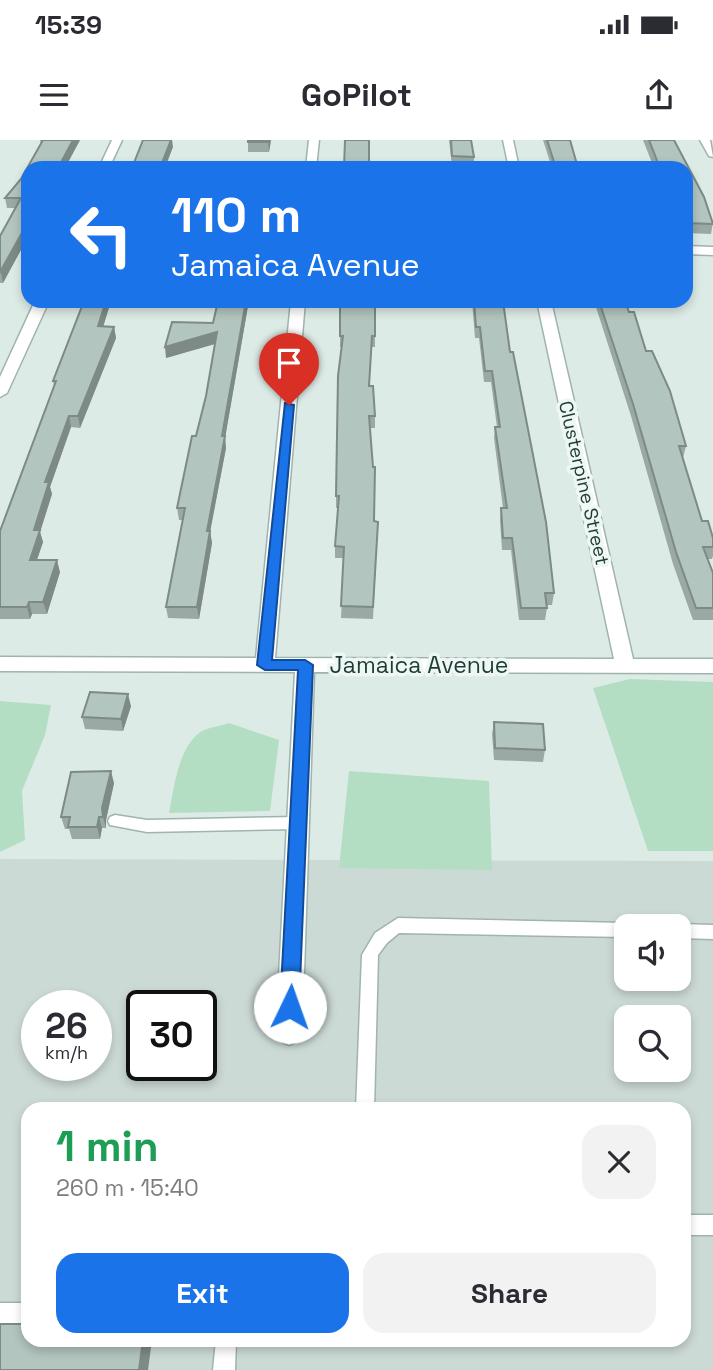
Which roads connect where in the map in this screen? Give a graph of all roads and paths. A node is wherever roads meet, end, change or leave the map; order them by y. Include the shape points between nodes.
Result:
1 (117, 140) edge
2 (313, 140) edge
3 (508, 140) edge
4 (705, 140) edge
5 (713, 154) edge
6 (107, 161) edge
7 (312, 161) edge
8 (512, 161) edge
9 (693, 250) edge
10 (713, 251) edge
11 (39, 308) edge
12 (298, 308) edge
13 (546, 308) edge
14 (0, 393) edge
15 (0, 664) edge
16 (265, 665) junction
17 (305, 665) junction
18 (625, 666) junction
19 (713, 666) edge
20 (115, 821) dead end
21 (298, 823) junction
22 (614, 930) edge
23 (691, 931) edge
24 (713, 932) edge
25 (289, 1033) dead end
26 (365, 1102) edge
27 (691, 1225) edge
28 (713, 1226) edge
29 (0, 1313) edge
30 (21, 1313) edge
31 (226, 1347) edge
32 (224, 1370) edge

1 - 6 street
2 - 7 street
3 - 8 street
4 - 5 street
9 - 10 street
11 - 14 street
12 - 16 street
13 - 18 street, Clusterpine Street
15 - 16 street, Jamaica Avenue
16 - 17 street, Jamaica Avenue
17 - 18 street, Jamaica Avenue
17 - 21 street
18 - 19 street, Jamaica Avenue
20 - 21 lane via 147,825
21 - 25 street
22 - 26 lane via 398,925 387,932 375,941 370,956
23 - 24 lane
27 - 28 lane
29 - 30 lane
31 - 32 lane

